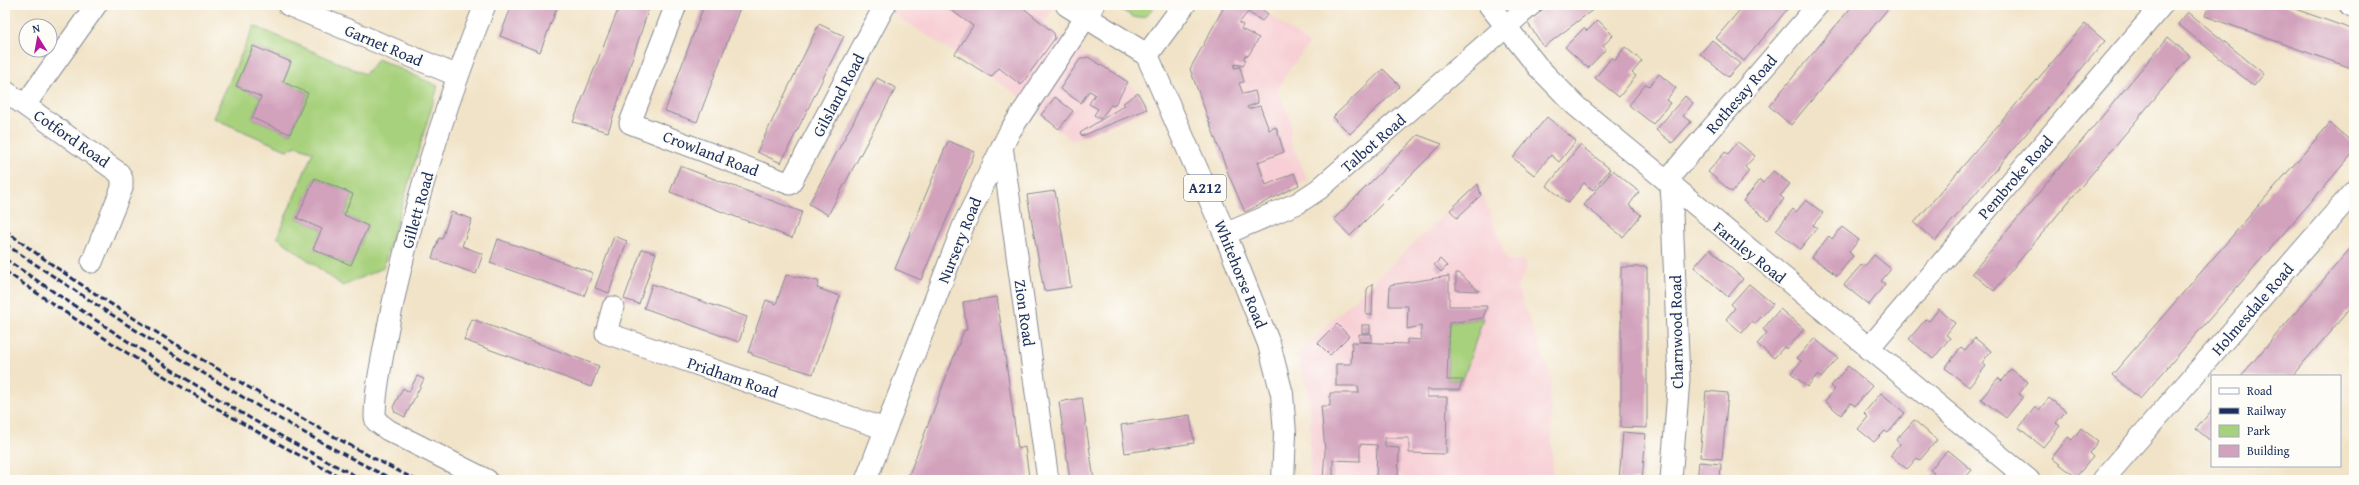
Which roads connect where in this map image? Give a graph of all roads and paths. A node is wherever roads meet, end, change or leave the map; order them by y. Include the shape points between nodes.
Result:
1 (96, 5) edge
2 (288, 5) edge
3 (485, 5) edge
4 (676, 5) edge
5 (885, 5) edge
6 (1067, 5) edge
7 (1184, 5) edge
8 (1489, 5) edge
9 (1531, 5) edge
10 (1818, 5) edge
11 (2162, 5) edge
12 (2350, 5) edge
13 (2354, 7) edge
14 (1090, 11) edge
15 (1505, 28) junction
16 (1147, 56) junction
17 (458, 76) junction
18 (5, 91) edge
19 (25, 105) junction
20 (1002, 146) junction
21 (790, 184) joint
22 (1669, 185) junction
23 (2354, 191) edge
24 (1225, 234) junction
25 (92, 262) dead end
26 (613, 307) dead end
27 (1868, 349) junction
28 (885, 429) junction
29 (487, 480) edge
30 (866, 480) edge
31 (1048, 480) edge
32 (1283, 480) edge
33 (1671, 480) edge
34 (2029, 480) edge
35 (2103, 480) edge

1 - 19 street
2 - 17 street, Garnet Road
3 - 17 street, Gillett Road
4 - 21 street, Crowland Road via 630,123
5 - 21 street, Gilsland Road
6 - 14 main road
7 - 16 main road
8 - 15 street, Farnley Road
9 - 15 street, Talbot Road
10 - 22 street, Rothesay Road via 1673,173
11 - 27 street, Pembroke Road
12 - 13 street
14 - 16 main road
14 - 20 street, Nursery Road
15 - 22 street, Farnley Road via 1571,101
15 - 24 street, Talbot Road via 1319,189 1289,208
16 - 24 main road, Whitehorse Road / A212
17 - 29 street, Gillett Road via 397,281 374,411 376,421 388,430
18 - 19 street, Cotford Road
19 - 25 street, Cotford Road via 109,164 119,172 122,179 122,188
20 - 28 street, Nursery Road via 964,224
20 - 31 street, Zion Road
22 - 27 street, Farnley Road
22 - 33 street, Charnwood Road via 1673,202 1679,379
23 - 35 street, Holmesdale Road
24 - 32 main road, Whitehorse Road / A212 via 1269,344 1282,394 1285,434
26 - 28 street, Pridham Road via 606,333
27 - 34 street, Farnley Road
28 - 30 street, Nursery Road

